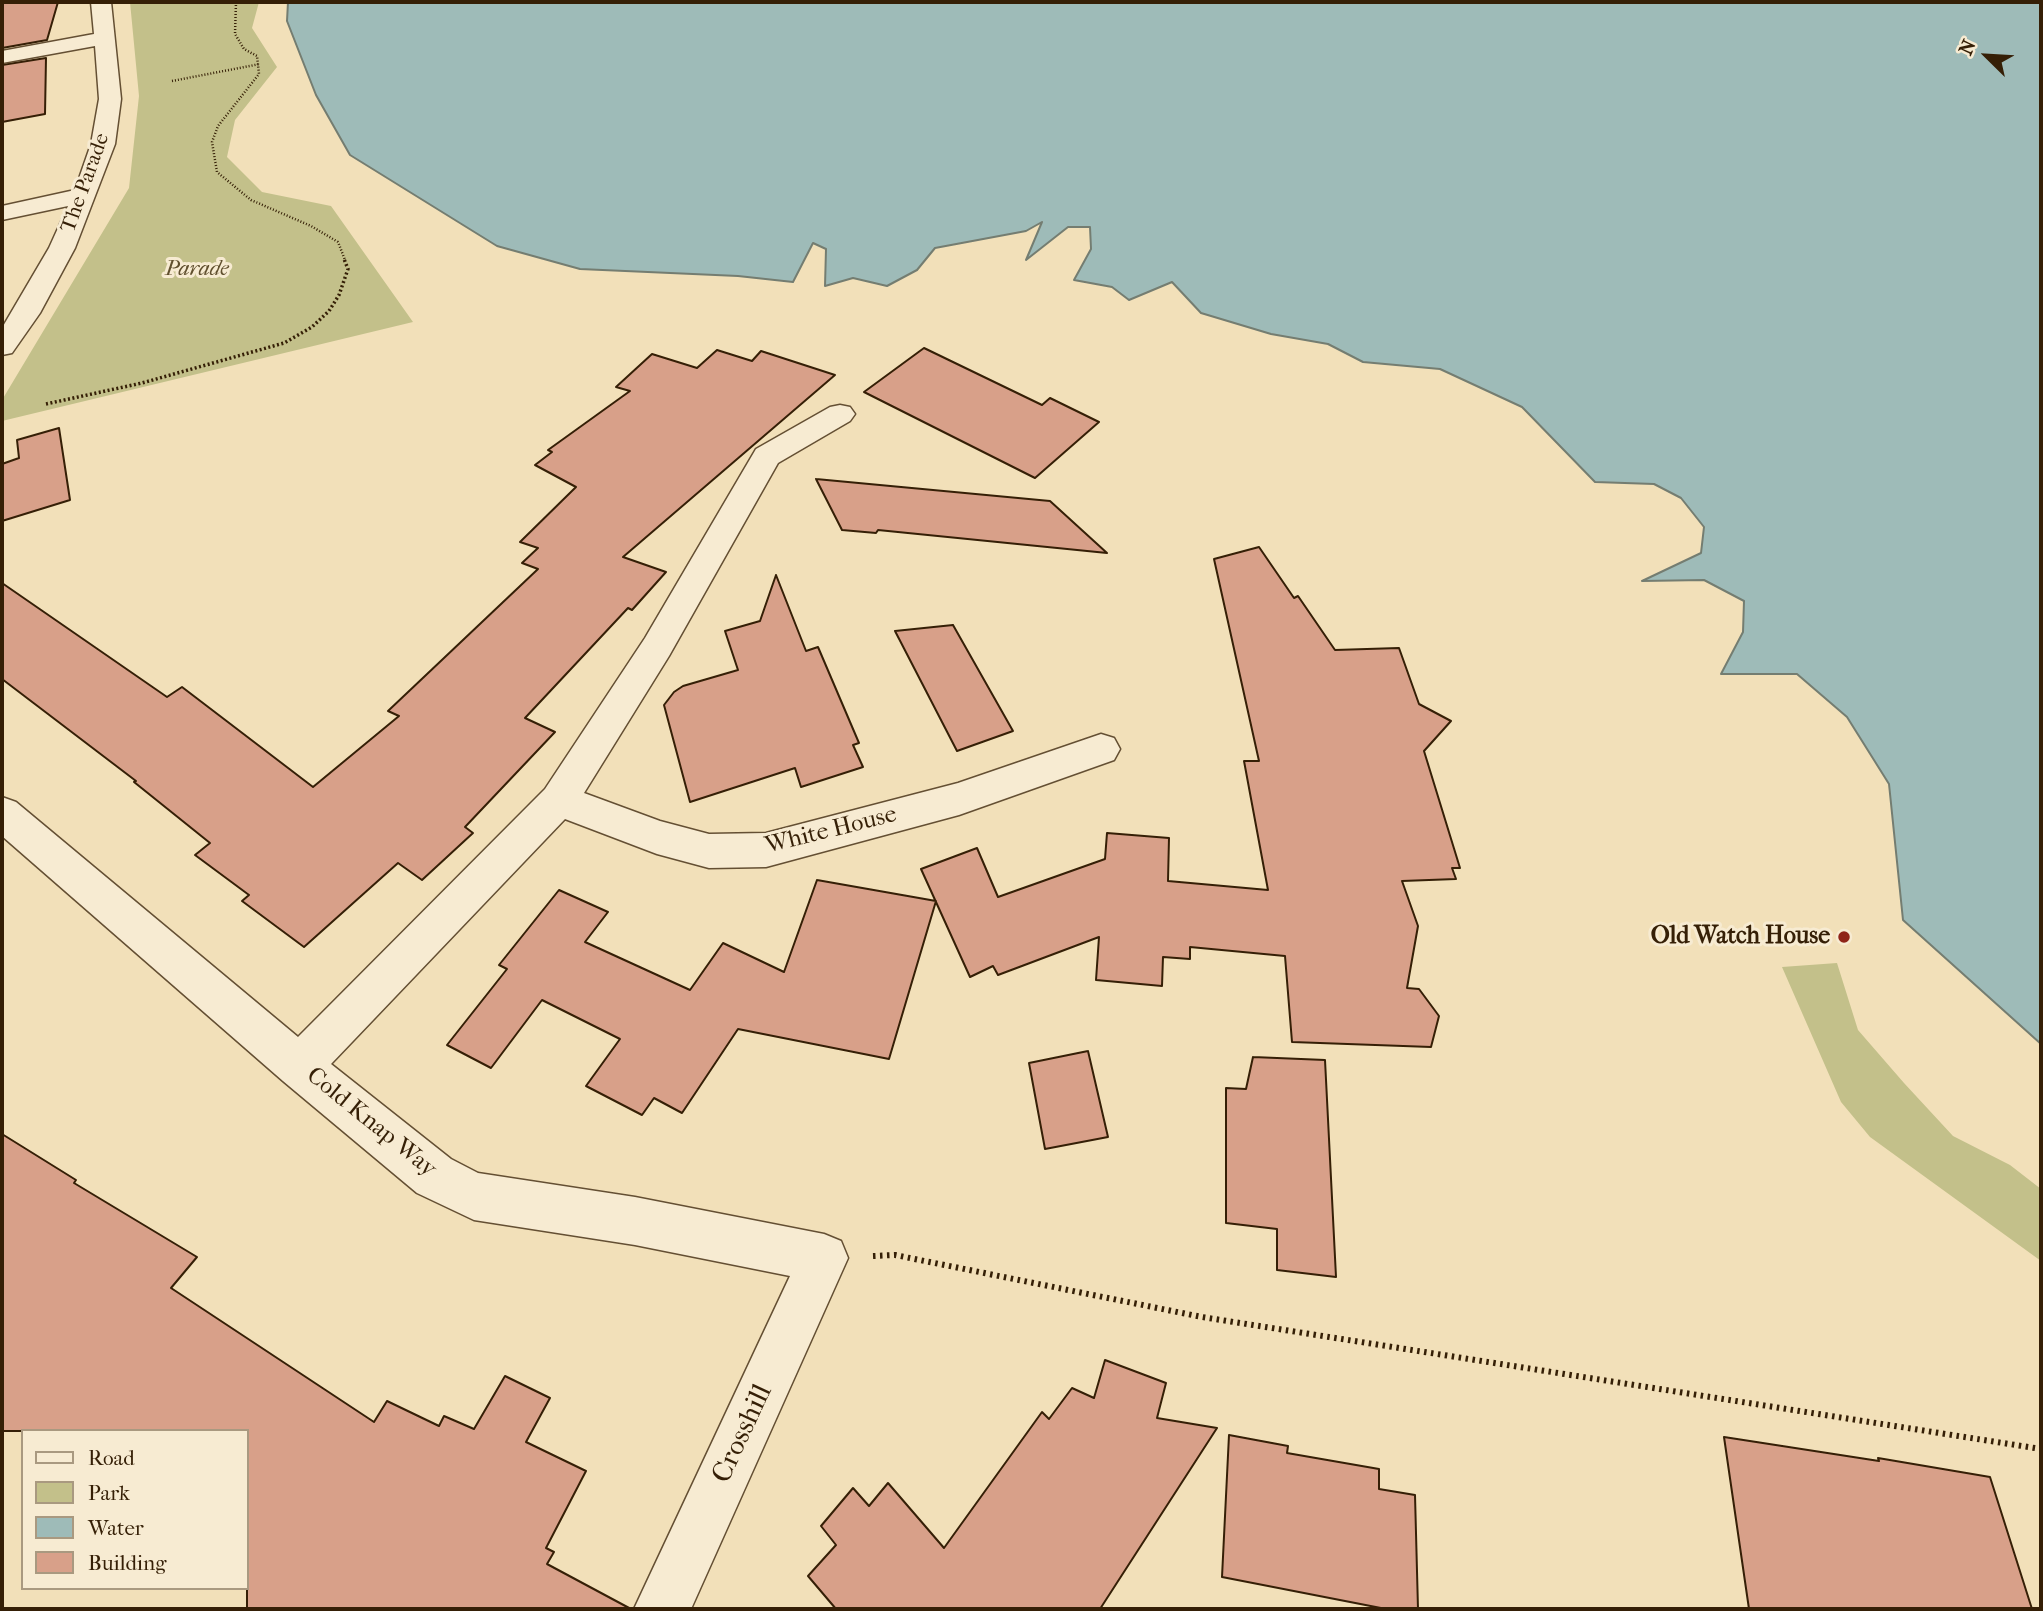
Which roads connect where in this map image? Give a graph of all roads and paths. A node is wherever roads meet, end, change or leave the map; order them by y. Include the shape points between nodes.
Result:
1 (101, 2) edge
2 (236, 2) edge
3 (104, 38) junction
4 (2, 57) edge
5 (260, 64) junction
6 (172, 81) dead end
7 (85, 195) junction
8 (2, 214) edge
9 (2, 347) edge
10 (46, 404) dead end
11 (840, 414) dead end
12 (1101, 749) dead end
13 (559, 800) junction
14 (2, 813) edge
15 (299, 1066) junction
16 (824, 1258) junction
17 (2041, 1449) edge
18 (662, 1609) edge

1 - 3 street, The Parade
2 - 5 path via 234,34
3 - 4 street
3 - 7 street, The Parade via 110,99 103,145
5 - 6 path
5 - 10 path via 253,85 218,126 212,142 217,172 251,200 338,242 348,270 329,311 284,343
7 - 8 street
7 - 9 street, The Parade via 62,248
11 - 13 street via 767,456 657,647
12 - 13 street, White House via 959,799 766,850 709,851
13 - 15 street
14 - 15 street, Cold Knap Way
15 - 16 street, Cold Knap Way via 434,1176 474,1196
16 - 17 path via 895,1255 1202,1317
16 - 18 street, Crosshill

